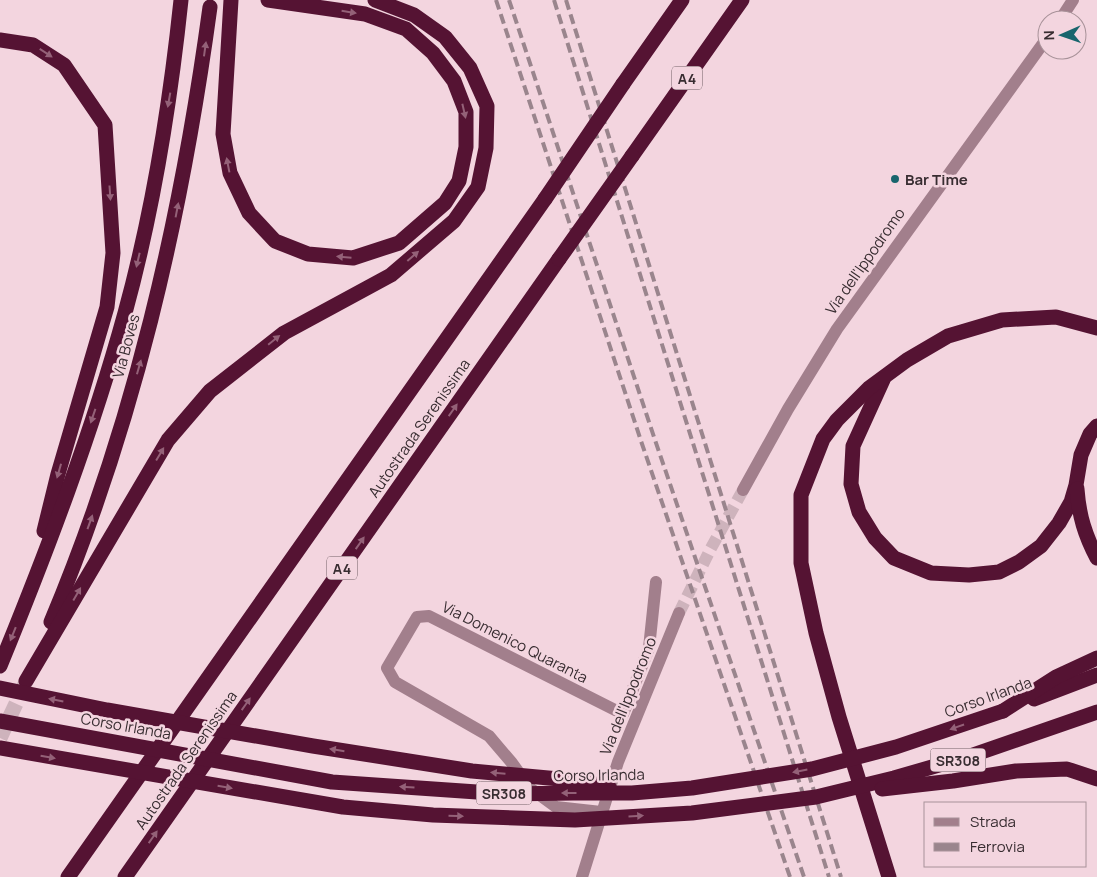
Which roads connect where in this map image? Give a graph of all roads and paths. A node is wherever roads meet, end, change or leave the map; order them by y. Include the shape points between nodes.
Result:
1 (181, 0) edge
2 (231, 0) edge
3 (268, 0) edge
4 (375, 0) edge
5 (682, 0) edge
6 (742, 0) edge
7 (210, 7) dead end
8 (0, 40) edge
9 (1037, 52) edge
10 (1097, 328) edge
11 (885, 378) junction
12 (1097, 426) edge
13 (1076, 485) junction
14 (743, 490) tunnel mouth
15 (1097, 558) edge
16 (656, 582) dead end
17 (25, 606) junction
18 (679, 613) tunnel mouth
19 (1097, 658) edge
20 (0, 666) edge
21 (1097, 675) edge
22 (0, 688) edge
23 (1003, 711) junction
24 (1097, 712) edge
25 (623, 714) joint
26 (0, 721) edge
27 (0, 748) edge
28 (1097, 779) edge
29 (632, 793) junction
30 (816, 797) junction
31 (601, 812) junction
32 (68, 877) edge
33 (125, 877) edge
34 (582, 877) edge
35 (889, 877) edge

1 -> 17 highway, Via Boves via 173,73 152,198 125,312 96,407
3 -> 2 highway via 365,14 406,29 434,53 454,82 466,112 466,147 459,180 444,203 399,242 353,258 308,254 275,241 249,213 230,173 222,134
4 - 7 highway, Via Boves via 414,15 446,37 470,68 487,106 486,148 478,187 454,221 391,275 284,333 210,391 168,440 26,681 94,512 150,326 176,218
5 - 32 highway, Autostrada Serenissima, bridge
33 -> 6 highway, Autostrada Serenissima / A4, bridge
8 -> 17 highway via 33,45 64,65 105,125 114,252 107,307 58,474
9 - 14 street, Via dell'Ippodromo via 836,330
10 - 11 highway via 1056,317 1002,320 948,336 907,360
11 - 13 highway via 853,446 851,484 859,512 875,538 894,558 931,573 969,575 1000,572 1042,546 1071,502
11 - 35 highway via 869,388 823,439 801,495 800,563 839,718
12 - 13 highway via 1090,434 1082,455
13 - 15 highway via 1085,535
16 - 25 street, Via dell'Ippodromo via 649,648
17 -> 20 highway, Via Boves
18 - 31 street, Via dell'Ippodromo
19 - 23 highway via 1056,677
21 - 23 highway, Corso Irlanda / SR308
29 -> 22 highway, bridge via 581,781 472,771 313,746
23 -> 29 highway, Corso Irlanda / SR308, bridge via 896,747 812,768 692,788
24 - 30 highway, SR308, bridge via 970,756
25 - 31 street, Via Domenico Quaranta via 429,616 417,617 387,668 396,682 489,736 530,788 556,807
29 -> 26 highway, Corso Irlanda / SR308, bridge via 506,794 332,782
27 -> 30 highway, SR308, bridge via 343,807 433,815 575,820 692,813
28 - 30 highway, bridge via 1067,769 1016,771
31 - 34 street, Via dell'Ippodromo

